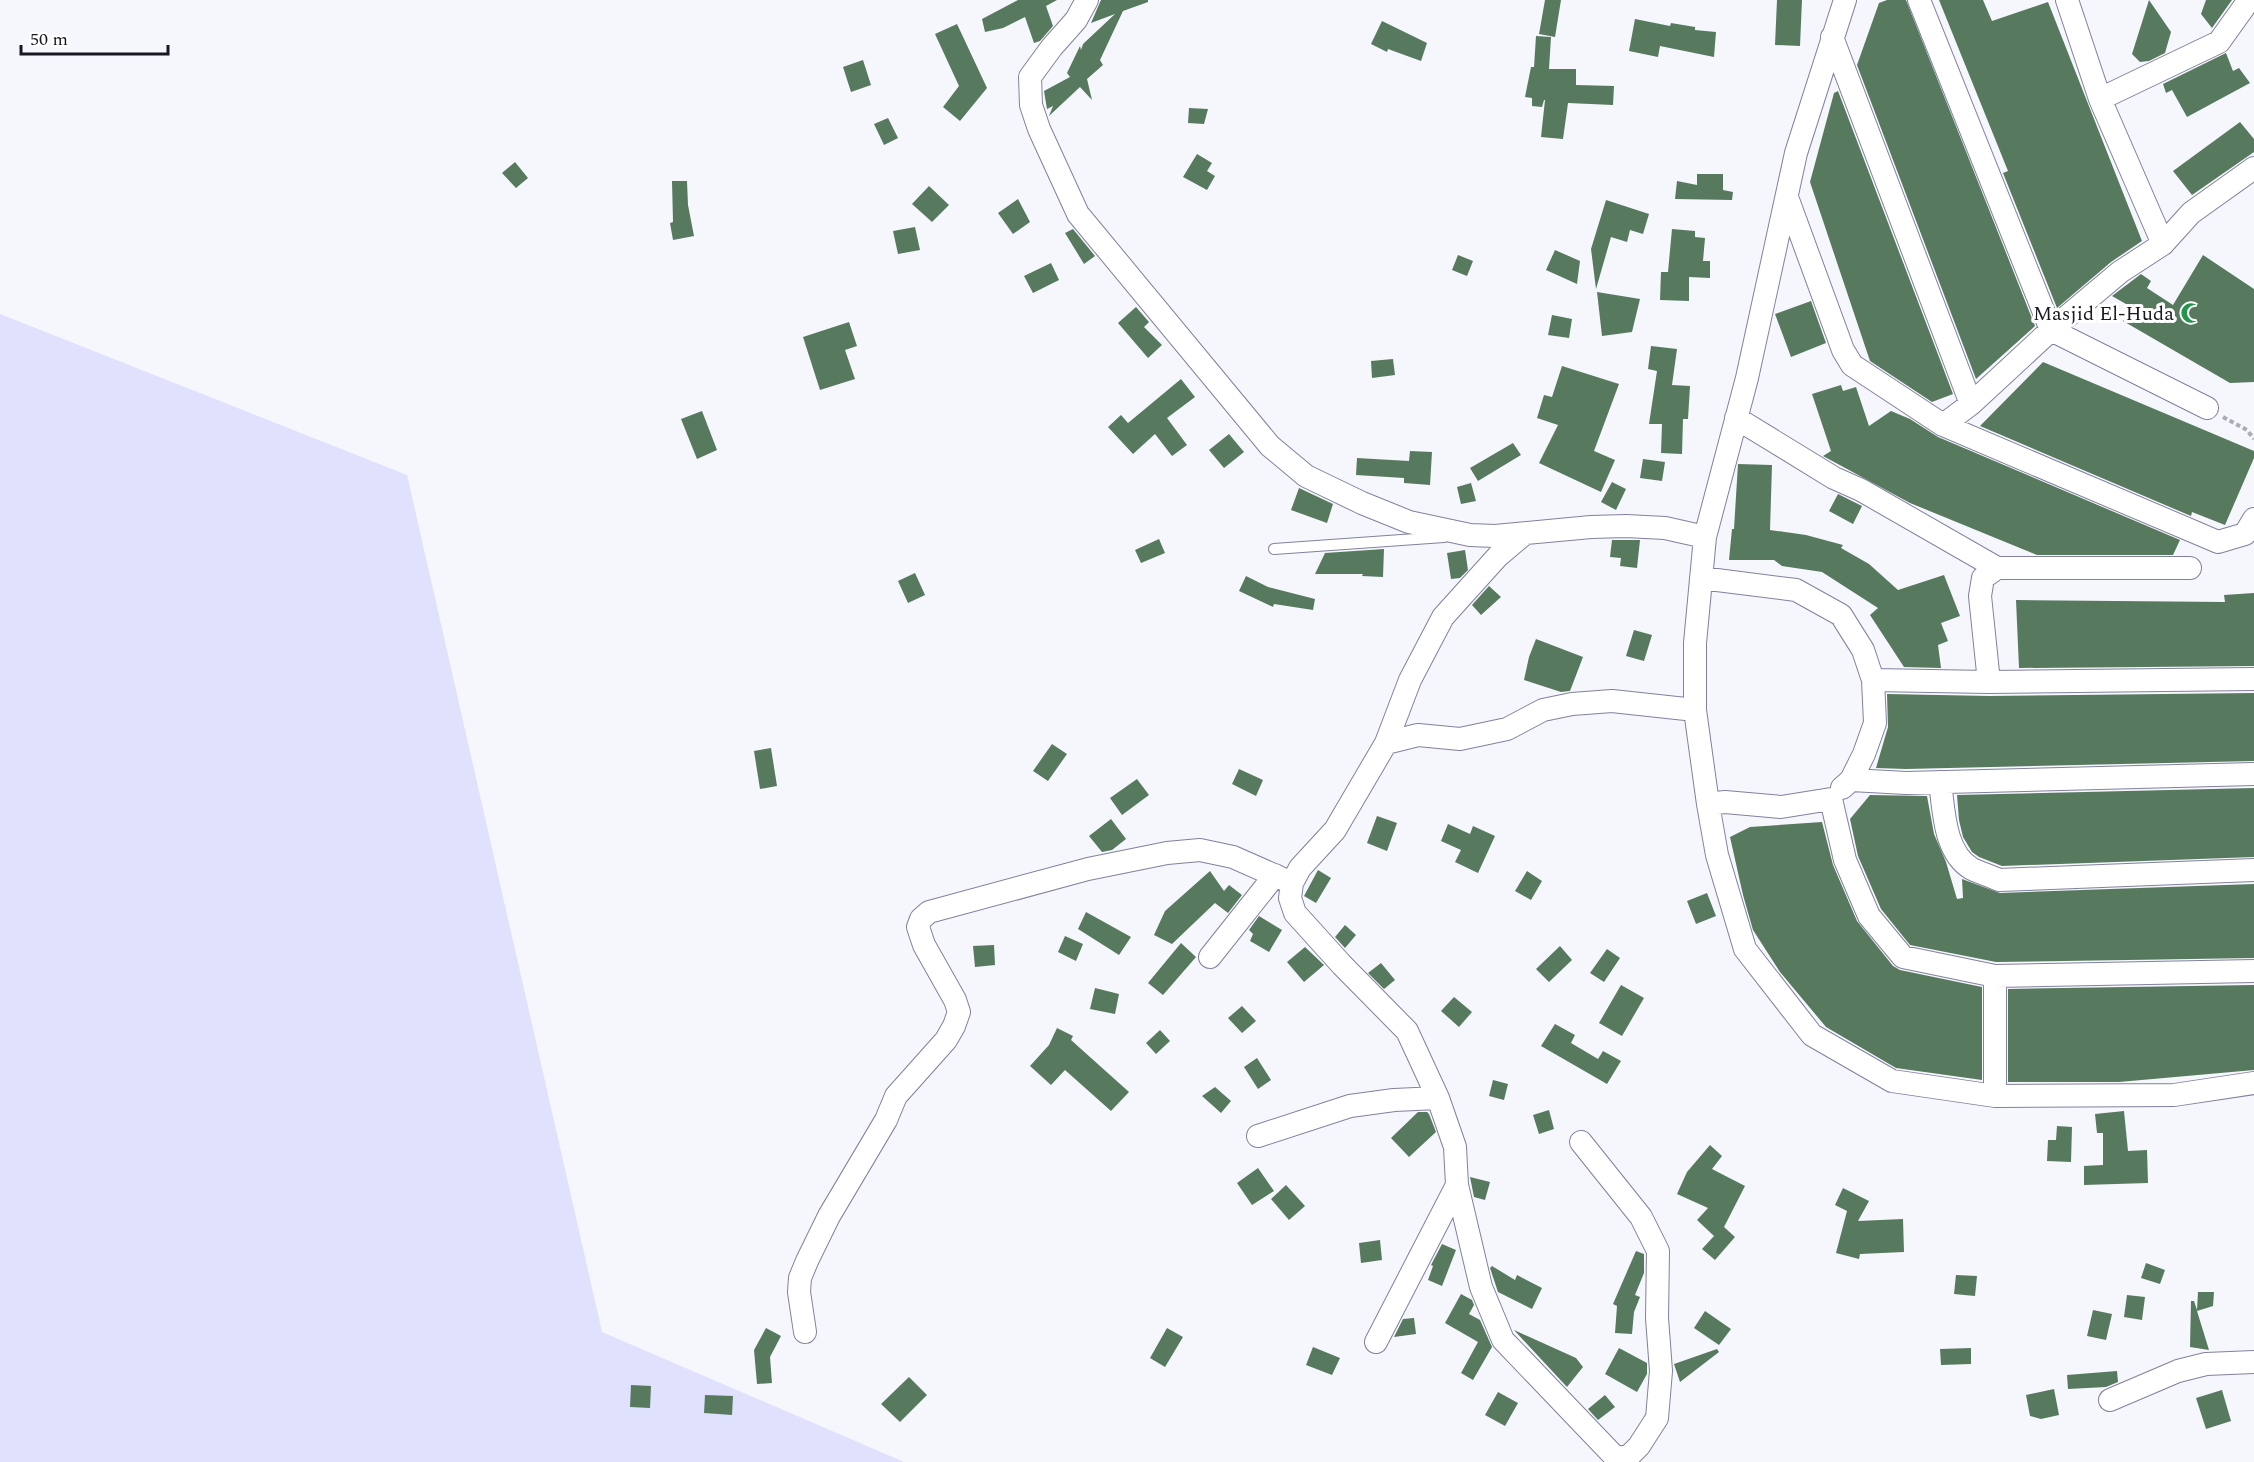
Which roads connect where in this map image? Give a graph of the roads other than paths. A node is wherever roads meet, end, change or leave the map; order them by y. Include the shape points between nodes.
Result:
1 (1088, 0) edge
2 (1845, 0) edge
3 (1919, 0) edge
4 (2067, 0) edge
5 (2249, 0) edge
6 (1832, 37) junction
7 (2100, 99) junction
8 (2254, 168) edge
9 (1787, 196) junction
10 (2163, 244) junction
11 (2051, 330) junction
12 (1971, 404) junction
13 (2207, 408) road end
14 (1736, 418) junction
15 (1943, 425) junction
16 (2254, 519) edge
17 (1524, 534) junction
18 (1470, 535) junction
19 (1705, 537) junction
20 (1274, 549) dead end
21 (1997, 568) junction
22 (2190, 568) dead end
23 (1701, 579) junction
24 (2254, 679) edge
25 (1873, 680) junction
26 (1989, 682) junction
27 (1695, 710) junction
28 (1386, 743) junction
29 (2254, 774) edge
30 (1851, 780) junction
31 (1940, 782) junction
32 (1831, 799) junction
33 (1708, 804) junction
34 (2254, 870) edge
35 (1284, 879) junction
36 (1210, 957) dead end
37 (2254, 971) edge
38 (1995, 976) junction
39 (2254, 1083) edge
40 (1995, 1096) junction
41 (1438, 1098) junction
42 (1258, 1136) dead end
43 (1581, 1142) dead end
44 (1457, 1185) junction
45 (805, 1332) dead end
46 (1376, 1342) dead end
47 (2254, 1362) edge
48 (2110, 1400) dead end

1 - 18 street via 1030,77 1031,105 1078,214 1270,446 1306,476 1409,522
2 - 6 street
3 - 11 street
4 - 7 street
5 - 7 street via 2219,42
6 - 9 street via 1796,153
6 - 12 street
7 - 10 street
8 - 10 street via 2191,213
9 - 14 street
9 - 15 street via 1843,350 1852,365
10 - 11 street via 2120,272
11 - 12 street
11 - 13 street
12 - 15 street
14 - 19 street
14 - 21 street via 1834,478
15 - 16 street via 2218,543 2245,534
17 - 18 street
17 - 19 street via 1626,526 1665,528
17 - 28 street via 1498,556 1443,617 1410,680
18 - 20 lane
19 - 23 street
21 - 22 street
21 - 26 street via 1983,578 1980,596
23 - 25 street via 1796,590 1841,615 1863,650
23 - 27 street via 1695,643
24 - 26 street
25 - 26 street
25 - 30 street via 1875,723
27 - 28 street via 1612,701 1572,704 1543,710 1507,729 1460,739 1419,735
27 - 33 street
28 - 35 street via 1335,830 1300,868
29 - 31 street
30 - 31 street
30 - 32 street
31 - 34 street via 1947,831 1956,852 1970,868 1999,880
32 - 33 street via 1781,807
32 - 38 street via 1845,860 1869,916 1903,957
33 - 40 street via 1717,855 1745,949 1812,1035 1892,1081
35 - 36 street
35 - 41 street via 1295,913 1407,1031
35 - 45 street via 1233,857 1200,850 1167,852 940,908 921,919 918,927 924,945 959,1012 946,1040 896,1096 807,1261 799,1292
37 - 38 street
38 - 40 street
39 - 40 street via 2174,1095
41 - 42 street via 1350,1106
41 - 44 street via 1455,1148
43 - 44 street via 1641,1216 1658,1251 1661,1371 1657,1418 1629,1456 1616,1458 1503,1340 1481,1287
44 - 46 street
47 - 48 street via 2206,1364 2178,1371

